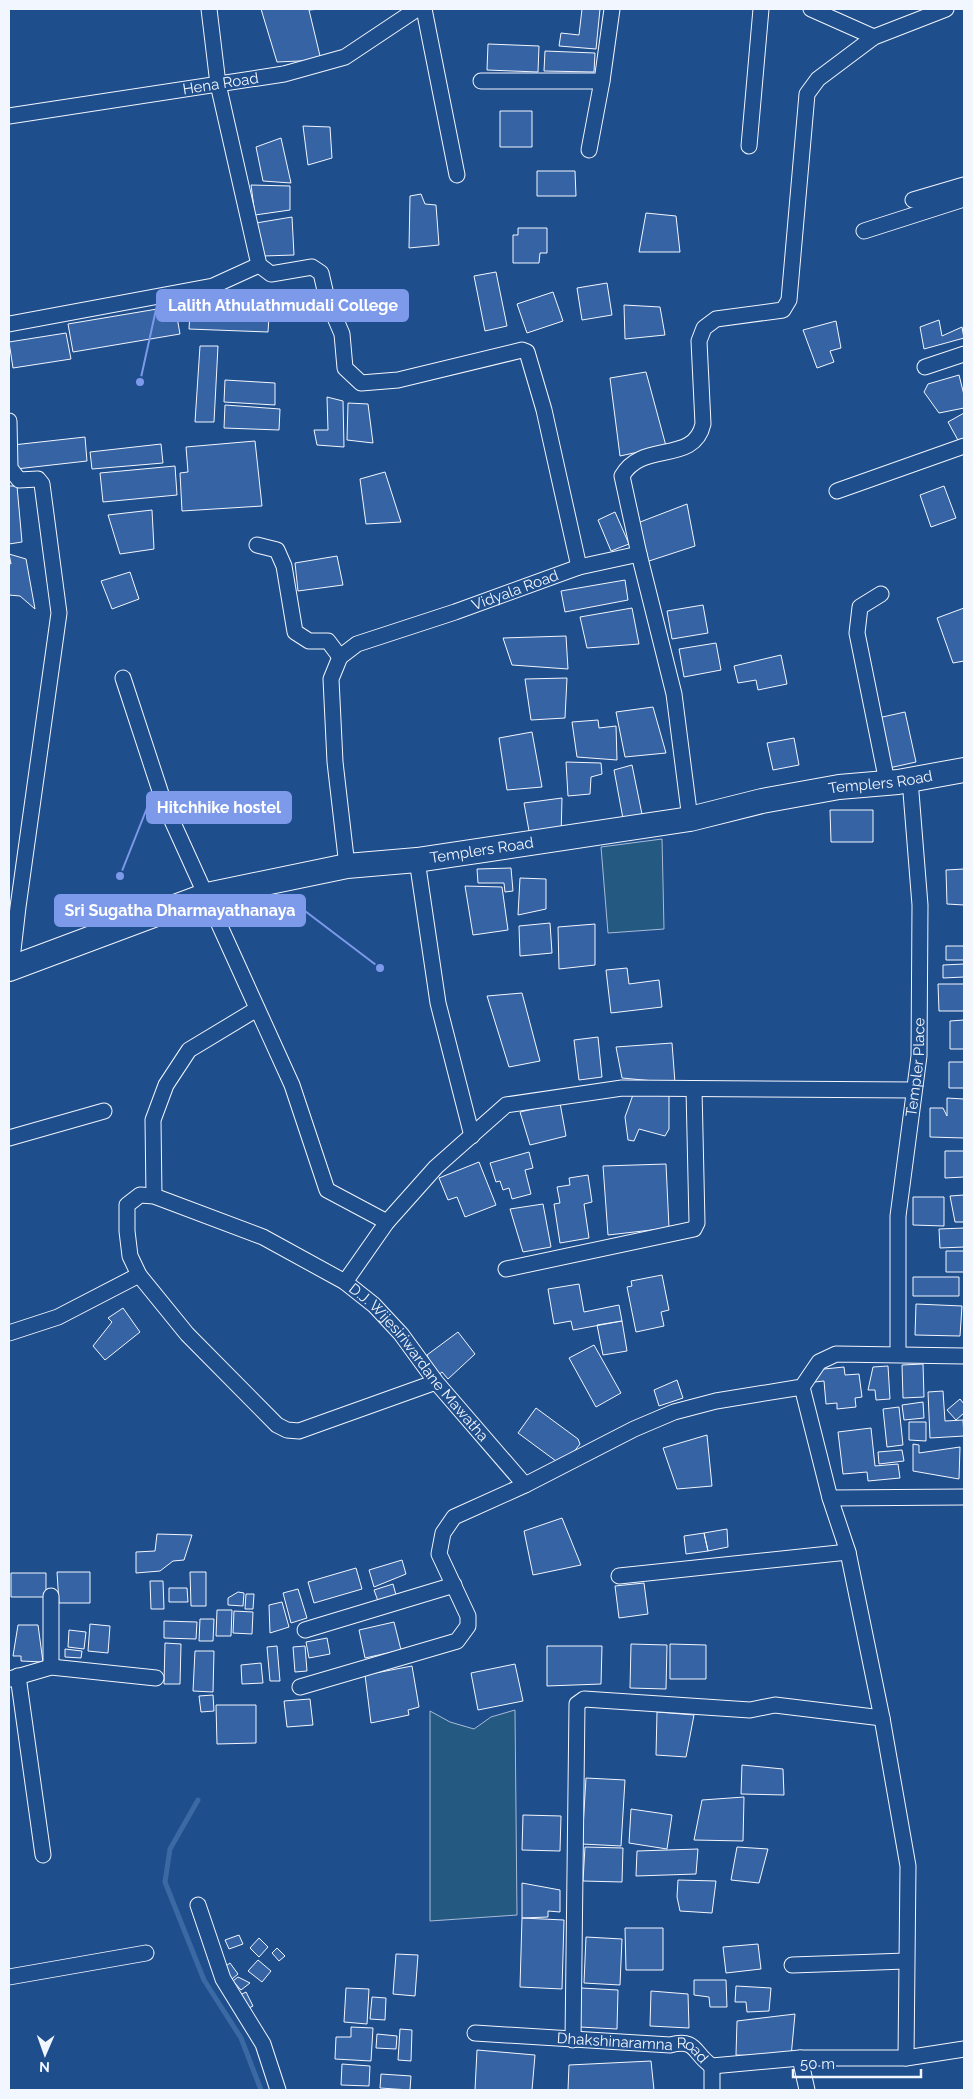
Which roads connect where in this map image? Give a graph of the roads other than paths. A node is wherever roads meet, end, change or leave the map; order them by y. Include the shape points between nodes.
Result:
1 (209, 9) edge
2 (417, 9) edge
3 (424, 9) edge
4 (612, 9) edge
5 (761, 9) edge
6 (812, 9) edge
7 (946, 9) edge
8 (874, 37) junction
9 (481, 81) dead end
10 (602, 81) junction
11 (218, 84) junction
12 (9, 116) edge
13 (749, 146) dead end
14 (589, 150) dead end
15 (457, 175) dead end
16 (964, 185) edge
17 (964, 199) edge
18 (913, 200) dead end
19 (864, 231) dead end
20 (259, 266) junction
21 (9, 324) edge
22 (964, 354) edge
23 (925, 367) dead end
24 (9, 420) edge
25 (964, 446) edge
26 (837, 491) dead end
27 (257, 545) dead end
28 (639, 554) junction
29 (579, 567) junction
30 (881, 594) dead end
31 (340, 657) junction
32 (123, 678) dead end
33 (964, 770) edge
34 (910, 780) junction
35 (886, 782) junction
36 (690, 819) junction
37 (417, 860) junction
38 (347, 866) junction
39 (207, 895) junction
40 (10, 969) edge
41 (258, 1009) junction
42 (694, 1089) junction
43 (914, 1090) junction
44 (104, 1111) dead end
45 (472, 1136) junction
46 (9, 1138) edge
47 (154, 1196) junction
48 (388, 1222) junction
49 (506, 1268) dead end
50 (139, 1275) junction
51 (346, 1282) junction
52 (9, 1333) edge
53 (898, 1354) junction
54 (964, 1356) edge
55 (436, 1382) junction
56 (802, 1387) junction
57 (525, 1485) junction
58 (964, 1497) edge
59 (830, 1498) junction
60 (848, 1552) junction
61 (619, 1576) dead end
62 (454, 1585) junction
63 (51, 1596) dead end
64 (305, 1630) dead end
65 (52, 1668) junction
66 (13, 1678) edge
67 (156, 1678) dead end
68 (300, 1688) dead end
69 (882, 1718) junction
70 (43, 1855) dead end
71 (198, 1905) dead end
72 (146, 1953) dead end
73 (906, 1961) junction
74 (792, 1965) dead end
75 (9, 1977) edge
76 (474, 2034) dead end
77 (573, 2040) junction
78 (964, 2049) edge
79 (800, 2058) junction
80 (906, 2058) junction
81 (712, 2066) junction
82 (278, 2090) edge
83 (712, 2090) edge
84 (807, 2090) edge

1 - 11 street
2 - 11 street, Hena Road via 345,57 284,74
3 - 15 street
4 - 10 street
5 - 13 street
6 - 8 street
7 - 8 street
8 - 28 street via 818,79 807,94 789,300 783,310 716,319 704,328 699,341 703,424 700,435 694,444 639,459 628,465 622,476
9 - 10 street
10 - 14 street
11 - 12 street, Hena Road
11 - 20 street
16 - 18 street
17 - 19 street
20 - 21 street via 213,286
20 - 29 street via 271,274 312,267 321,273 327,299 342,334 346,368 361,383 398,380 522,350 527,352 544,410
22 - 23 street
24 - 40 street via 10,468 18,480 38,479 42,484 60,613
25 - 26 street
27 - 31 street via 277,550 284,566 295,632 309,641 328,641
28 - 29 street, Vidyala Road
28 - 36 street via 674,694
29 - 31 street, Vidyala Road via 357,644
30 - 35 street via 860,607 857,633
31 - 38 street via 331,680 335,762
32 - 39 street via 164,803
33 - 34 main road, Templers Road
34 - 35 main road, Templers Road
34 - 43 street, Templer Place via 920,905 919,1056
35 - 36 main road, Templers Road via 762,801
36 - 37 main road, Templers Road
37 - 38 main road, Templers Road
37 - 45 street via 438,1003
38 - 39 main road, Templers Road
39 - 40 main road, Templers Road
39 - 41 street
41 - 47 street via 189,1050 166,1085 154,1120
41 - 48 street via 292,1085 327,1190
42 - 43 street
42 - 45 street via 622,1088 506,1105
42 - 49 street via 697,1223 694,1229
43 - 53 street, Templer Place via 898,1216
44 - 46 street
45 - 48 street via 436,1167
47 - 50 street via 140,1195 127,1205 130,1256
47 - 51 street, D.J. Wijesiriwardane Mawatha via 263,1237
48 - 51 street
50 - 52 street via 58,1317
50 - 55 street via 187,1334 277,1425 287,1430 299,1431
51 - 55 street, D.J. Wijesiriwardane Mawatha via 400,1334
53 - 54 street
53 - 56 street via 836,1354 819,1362
55 - 57 street, D.J. Wijesiriwardane Mawatha
56 - 57 street via 716,1401 674,1412
56 - 59 street
57 - 62 street via 454,1517 442,1533 439,1554
58 - 59 street
59 - 60 street
60 - 61 street
60 - 69 street
62 - 64 street
62 - 68 street via 468,1616 468,1626 457,1642
63 - 65 street
65 - 66 street
65 - 67 street
66 - 70 street
69 - 73 street via 908,1866
69 - 77 street via 775,1705 750,1710 584,1699 577,1704
71 - 82 street via 223,1979 263,2044
72 - 75 street
73 - 74 street
73 - 80 street
76 - 77 street, Dhakshinaramna Road
77 - 81 street, Dhakshinaramna Road via 683,2042 692,2045 703,2061
78 - 80 street, Dhakshinaramna Road
79 - 80 street, Dhakshinaramna Road
79 - 81 street, Dhakshinaramna Road
79 - 84 street
81 - 83 street

